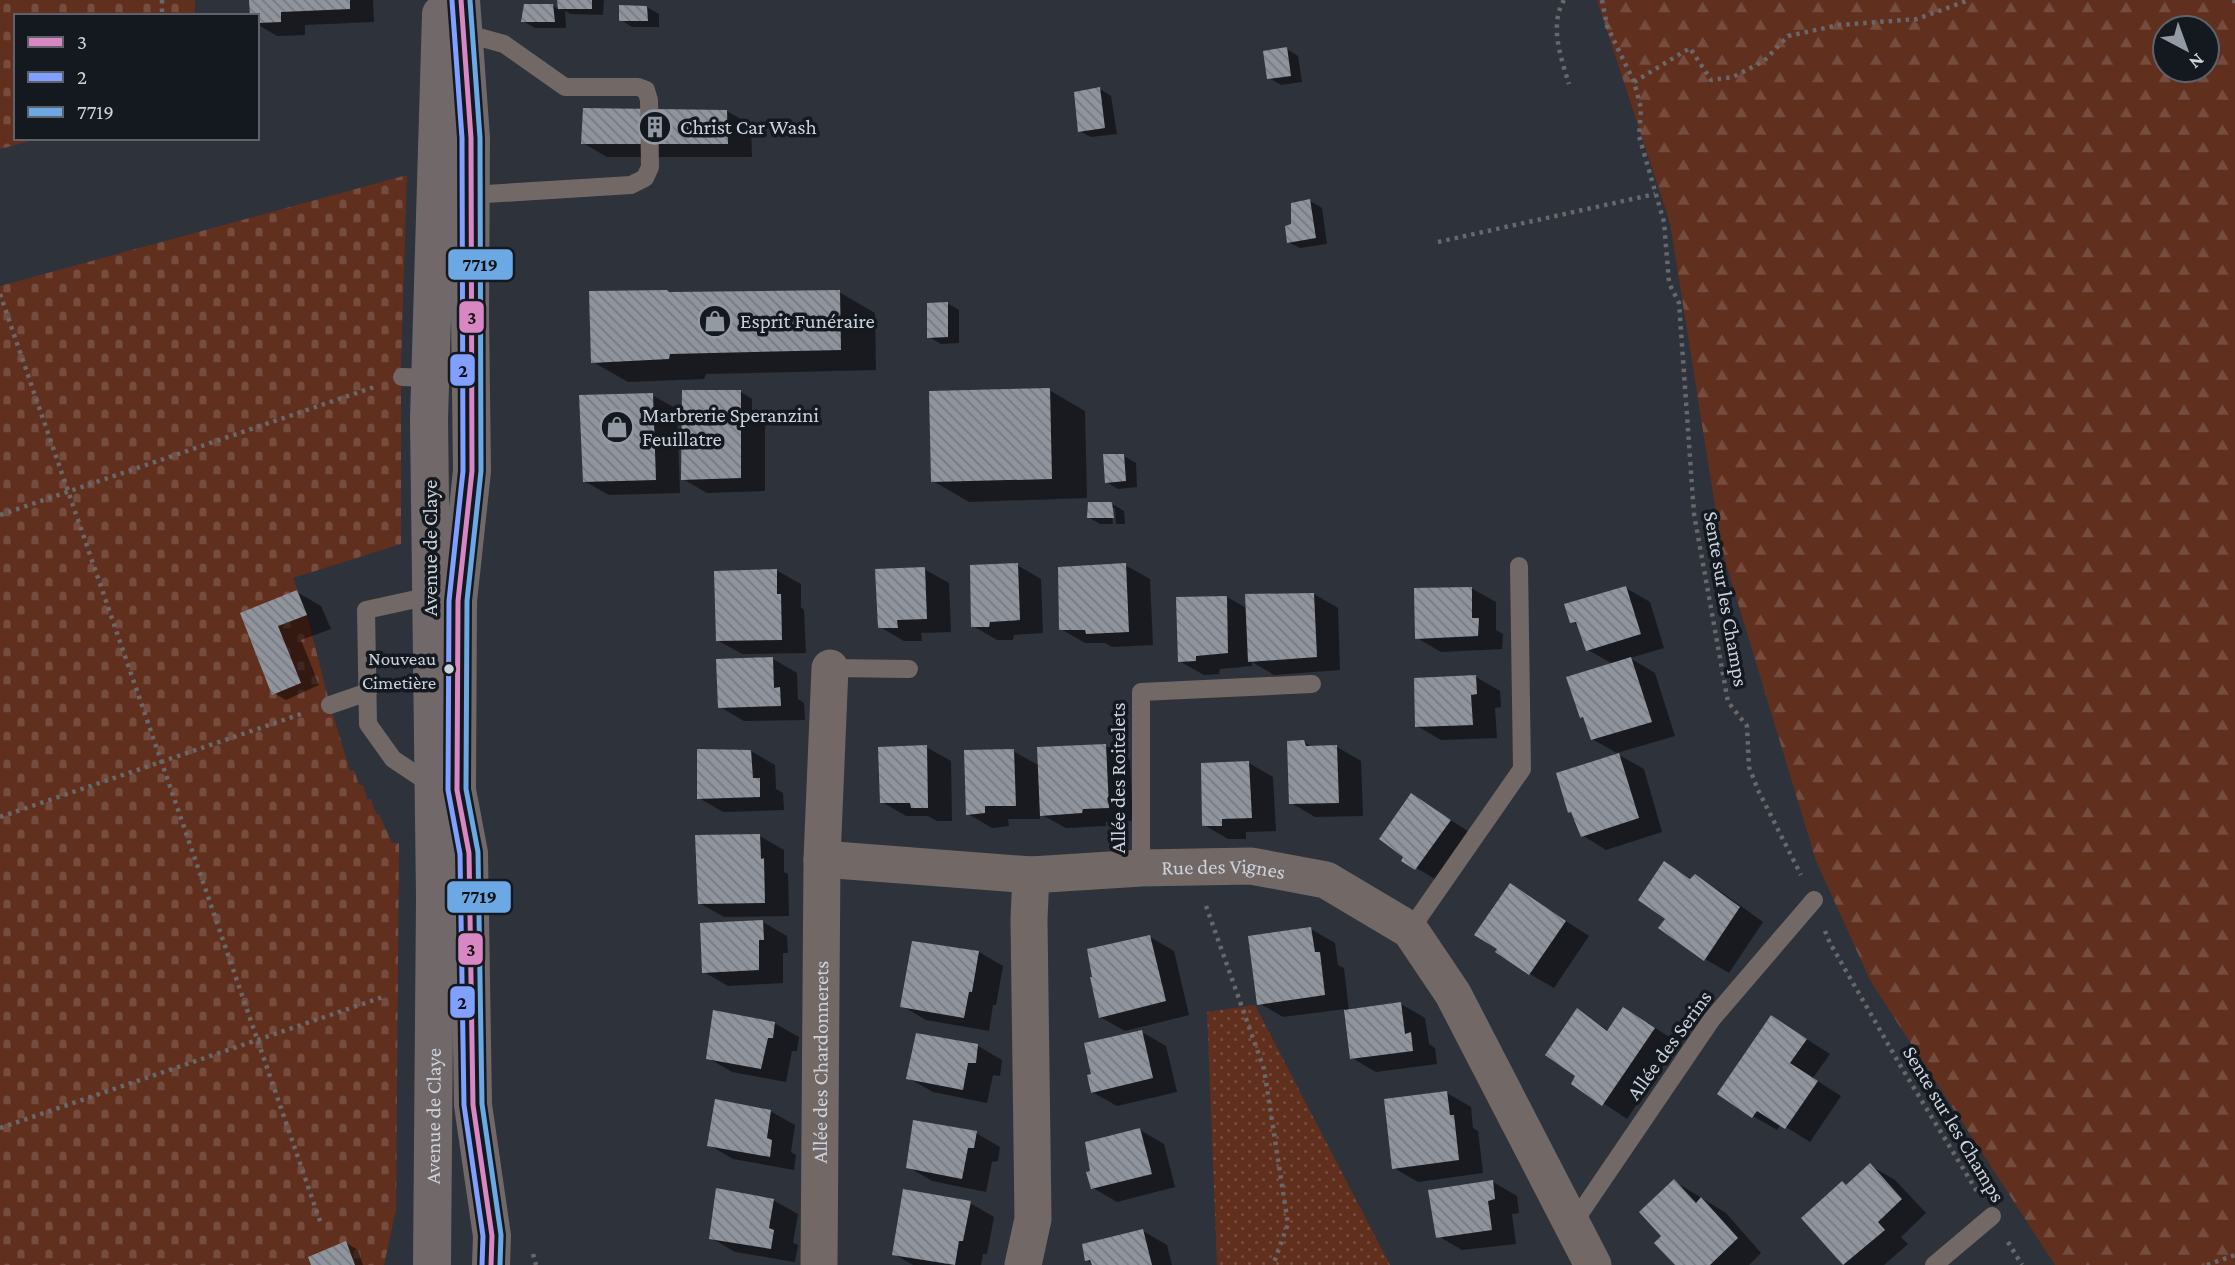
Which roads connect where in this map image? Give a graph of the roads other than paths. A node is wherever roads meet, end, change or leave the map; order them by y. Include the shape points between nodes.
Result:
1 (446, 11) edge
2 (470, 195) junction
3 (1519, 566) dead end
4 (430, 596) junction
5 (830, 668) joint
6 (909, 669) dead end
7 (1312, 684) dead end
8 (368, 692) junction
9 (330, 705) road end
10 (432, 785) junction
11 (822, 859) junction
12 (1141, 868) junction
13 (1031, 875) junction
14 (1814, 900) road end
15 (1410, 930) junction
16 (1992, 1216) road end
17 (1572, 1225) junction
18 (432, 1265) edge
19 (491, 1265) edge
20 (820, 1265) edge
21 (1023, 1265) edge
22 (1593, 1265) edge
23 (1934, 1265) edge

1 - 2 main road, Avenue de Claye via 471,138
1 - 2 lane via 565,87 638,87 646,90 649,100 650,167 645,178 631,185
1 - 4 main road, Avenue de Claye via 416,378
2 - 19 main road, Avenue de Claye via 472,471 458,601 457,790 469,853 473,1105 492,1236
3 - 15 lane via 1522,769
4 - 8 lane via 366,610
4 - 10 main road, Avenue de Claye
5 - 6 lane, Allée des Chardonnerets
5 - 11 street, Allée des Chardonnerets
7 - 12 lane, Allée des Roitelets via 1141,692
8 - 9 lane
8 - 10 lane via 368,724 393,759
10 - 18 main road, Avenue de Claye
11 - 13 street
11 - 20 street, Allée des Chardonnerets
12 - 13 street, Rue des Vignes
12 - 15 street, Rue des Vignes via 1251,866 1326,880
13 - 21 street via 1033,1219
14 - 17 lane, Allée des Serins via 1712,1019
15 - 17 street, Rue des Vignes via 1454,994
16 - 23 lane
17 - 22 street, Rue des Vignes

